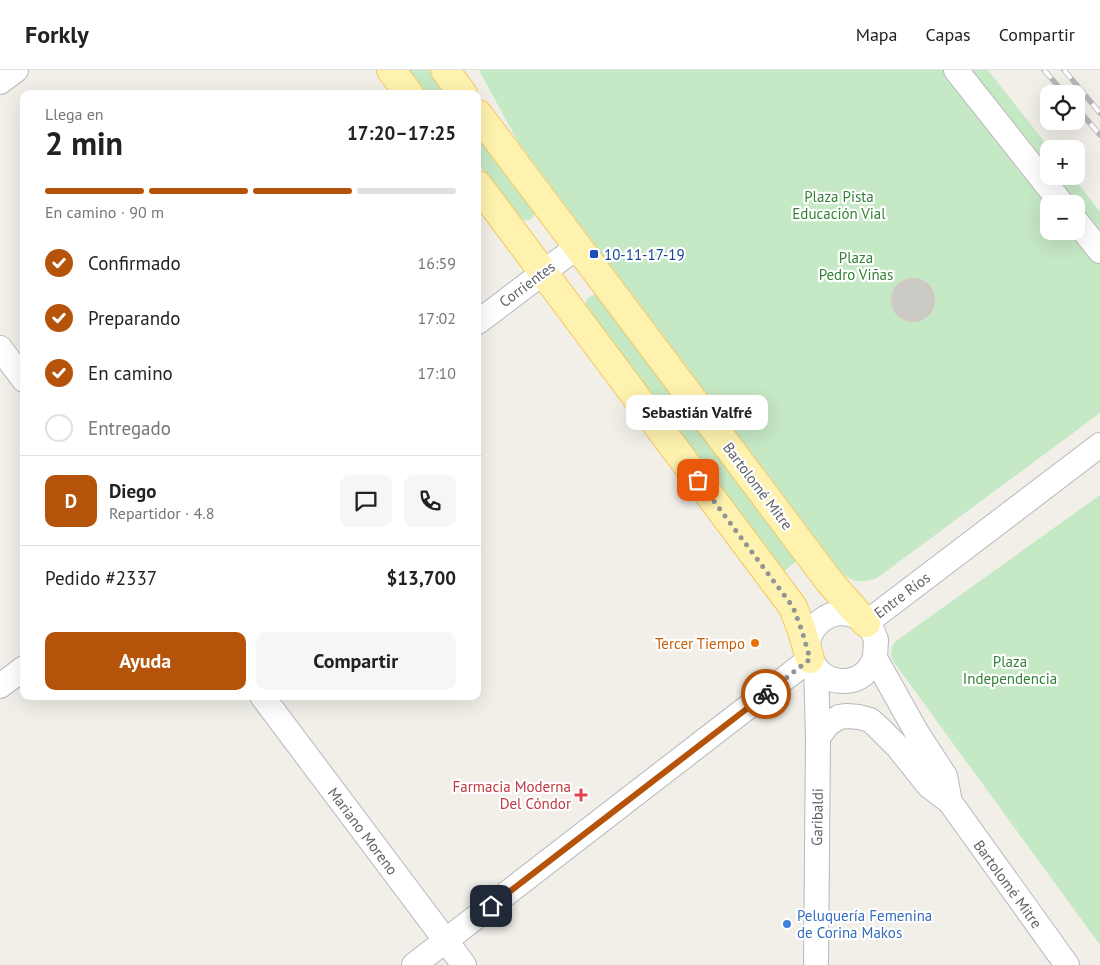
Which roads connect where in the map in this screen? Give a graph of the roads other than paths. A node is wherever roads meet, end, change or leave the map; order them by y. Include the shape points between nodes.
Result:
1 (16, 70) edge
2 (391, 70) edge
3 (445, 70) edge
4 (463, 70) edge
5 (956, 70) edge
6 (0, 82) edge
7 (406, 90) edge
8 (460, 90) edge
9 (472, 90) edge
10 (481, 107) edge
11 (481, 118) edge
12 (494, 136) junction
13 (481, 189) edge
14 (1055, 195) edge
15 (1085, 232) edge
16 (577, 247) junction
17 (1100, 251) edge
18 (543, 272) junction
19 (481, 320) edge
20 (0, 348) edge
21 (20, 375) edge
22 (1100, 445) edge
23 (866, 623) junction
24 (875, 658) junction
25 (813, 664) junction
26 (20, 671) edge
27 (0, 686) edge
28 (265, 700) edge
29 (818, 737) junction
30 (950, 802) junction
31 (446, 941) junction
32 (414, 965) edge
33 (464, 965) edge
34 (816, 965) edge
35 (1067, 965) edge

1 - 6 street
2 - 7 main road
3 - 8 main road
4 - 9 street
5 - 14 street
10 - 12 street
11 - 12 main road, Bartolomé Mitre
12 - 16 main road, Bartolomé Mitre
13 - 18 main road
15 - 17 street
16 - 18 street, Corrientes
16 - 23 main road, Bartolomé Mitre via 829,581
18 - 19 street, Corrientes
18 - 25 main road via 793,607
20 - 21 street
22 - 23 street, Entre Ríos
23 - 24 street, Bartolomé Mitre via 876,640
23 - 25 street, Entre Ríos via 851,614 842,613 823,619 812,630 809,640
24 - 25 street via 863,674 843,681 824,676
24 - 30 street, Bartolomé Mitre via 945,776
25 - 29 street, Garibaldi
25 - 31 street
26 - 27 street
28 - 31 street, Mariano Moreno
29 - 30 street, Bartolomé Mitre via 828,724 839,717 870,720 897,746 929,786
29 - 34 street, Garibaldi
30 - 35 street, Bartolomé Mitre
31 - 32 street
31 - 33 street, Mariano Moreno

